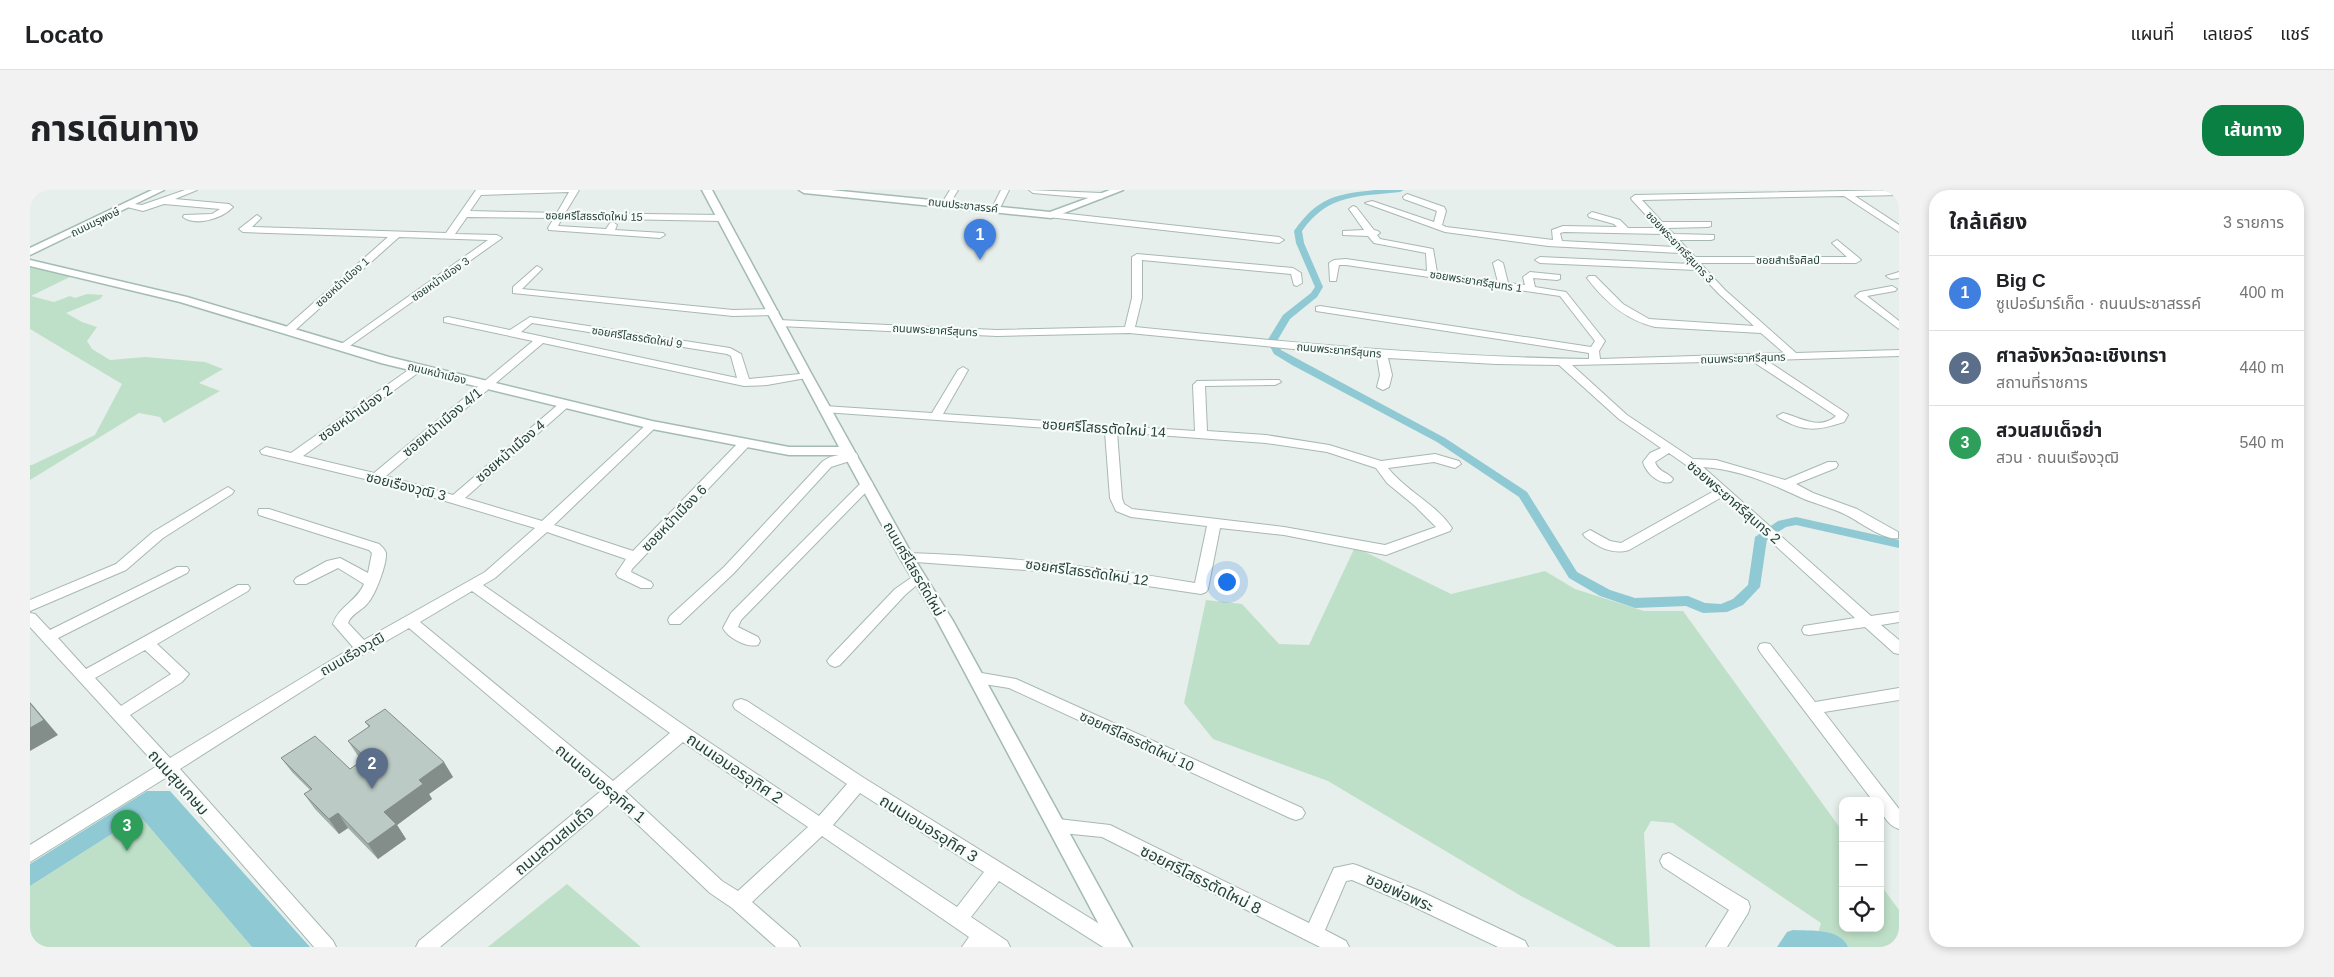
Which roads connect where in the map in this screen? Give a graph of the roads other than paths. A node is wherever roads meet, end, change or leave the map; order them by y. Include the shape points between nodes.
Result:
1 (159, 190) edge
2 (193, 190) edge
3 (568, 190) edge
4 (574, 190) edge
5 (707, 190) edge
6 (804, 190) edge
7 (954, 190) edge
8 (1005, 190) edge
9 (1033, 190) edge
10 (1118, 190) edge
11 (479, 192) edge
12 (1830, 192) edge
13 (1899, 192) edge
14 (1846, 193) junction
15 (1101, 196) junction
16 (1407, 197) dead end
17 (163, 201) junction
18 (946, 203) junction
19 (1369, 203) dead end
20 (127, 206) junction
21 (996, 208) junction
22 (1353, 209) dead end
23 (466, 214) junction
24 (1050, 215) junction
25 (1592, 215) dead end
26 (559, 216) junction
27 (618, 216) junction
28 (187, 217) dead end
29 (257, 218) dead end
30 (722, 218) junction
31 (1708, 224) dead end
32 (1437, 227) junction
33 (1899, 229) edge
34 (1625, 230) junction
35 (1666, 231) junction
36 (609, 232) junction
37 (1346, 232) dead end
38 (1369, 232) junction
39 (1381, 233) dead end
40 (397, 234) junction
41 (660, 235) dead end
42 (450, 236) junction
43 (1710, 237) dead end
44 (1279, 240) dead end
45 (1558, 243) junction
46 (1837, 244) dead end
47 (1685, 250) junction
48 (30, 252) edge
49 (1401, 257) junction
50 (1540, 260) dead end
51 (30, 263) edge
52 (1498, 263) dead end
53 (1697, 264) junction
54 (537, 269) dead end
55 (1432, 274) junction
56 (1557, 277) dead end
57 (1592, 278) dead end
58 (1333, 279) dead end
59 (1296, 283) dead end
60 (1504, 285) junction
61 (1531, 289) junction
62 (1892, 289) dead end
63 (1320, 309) dead end
64 (776, 318) junction
65 (448, 320) dead end
66 (1899, 326) edge
67 (1129, 330) junction
68 (1765, 330) junction
69 (288, 331) junction
70 (512, 334) junction
71 (540, 341) junction
72 (344, 348) junction
73 (1899, 353) edge
74 (1382, 354) junction
75 (1794, 356) junction
76 (1595, 357) junction
77 (1754, 358) junction
78 (1563, 363) junction
79 (418, 368) junction
80 (963, 370) dead end
81 (806, 375) junction
82 (1276, 382) dead end
83 (744, 383) junction
84 (487, 385) junction
85 (1383, 388) dead end
86 (565, 404) junction
87 (824, 409) junction
88 (1783, 416) dead end
89 (935, 417) junction
90 (652, 425) junction
91 (1111, 428) junction
92 (1201, 434) junction
93 (744, 444) junction
94 (1669, 448) junction
95 (266, 452) dead end
96 (850, 453) junction
97 (293, 457) junction
98 (1690, 462) junction
99 (1455, 464) dead end
100 (1380, 465) junction
101 (1832, 465) dead end
102 (375, 479) junction
103 (1667, 479) dead end
104 (867, 484) junction
105 (1786, 484) junction
106 (228, 491) dead end
107 (1723, 491) junction
108 (456, 499) junction
109 (264, 512) dead end
110 (1214, 524) junction
111 (546, 525) junction
112 (1590, 534) dead end
113 (1893, 535) dead end
114 (636, 557) junction
115 (907, 558) junction
116 (182, 570) dead end
117 (918, 578) junction
118 (301, 581) dead end
119 (370, 581) junction
120 (473, 585) junction
121 (646, 585) dead end
122 (243, 588) dead end
123 (30, 606) edge
124 (1899, 617) edge
125 (30, 618) edge
126 (675, 620) dead end
127 (410, 621) junction
128 (1869, 622) junction
129 (1809, 630) dead end
130 (48, 638) junction
131 (753, 641) dead end
132 (146, 643) junction
133 (363, 648) junction
134 (1765, 648) dead end
135 (1899, 648) edge
136 (835, 661) dead end
137 (85, 677) junction
138 (976, 678) junction
139 (1899, 694) edge
140 (741, 705) dead end
141 (1813, 708) junction
142 (118, 715) junction
143 (682, 733) junction
144 (168, 767) junction
145 (858, 783) junction
146 (612, 792) junction
147 (1296, 813) dead end
148 (1899, 822) edge
149 (822, 826) junction
150 (1058, 828) junction
151 (30, 854) edge
152 (1669, 861) dead end
153 (996, 870) junction
154 (739, 902) junction
155 (958, 920) junction
156 (1314, 934) junction
157 (977, 941) edge
158 (326, 947) edge
159 (426, 947) edge
160 (790, 947) edge
161 (1000, 947) edge
162 (1121, 947) edge
163 (1339, 947) edge
164 (1518, 947) edge
165 (1716, 947) edge

1 - 20 street, ถนนมรุพงษ์
2 - 17 street
3 - 11 street
4 - 26 street
5 - 30 street, ถนนศรีโสธรตัดใหม่
6 - 18 street, ถนนประชาสรรค์
7 - 18 street
8 - 21 street
9 - 15 street
10 - 15 street, ถนนประชาสรรค์
11 - 23 street
12 - 14 street, ซอยพระยาศรีสุนทร 3
12 - 35 street, ซอยพระยาศรีสุนทร 3 via 1635,198
13 - 14 street, ซอยพระยาศรีสุนทร 3
14 - 33 street
15 - 24 street, ถนนประชาสรรค์
16 - 32 street via 1441,209
17 - 20 street via 143,208
17 - 28 street via 229,207 214,217
18 - 21 street, ถนนประชาสรรค์
19 - 32 street
20 - 48 street, ถนนมรุพงษ์
21 - 24 street, ถนนประชาสรรค์
22 - 38 street
23 - 26 street, ซอยศรีโสธรตัดใหม่ 15
23 - 42 street
24 - 44 street
25 - 34 street via 1617,222
26 - 27 street, ซอยศรีโสธรตัดใหม่ 15
26 - 36 street via 552,228
27 - 30 street, ซอยศรีโสธรตัดใหม่ 15
27 - 36 street
29 - 40 street, ซอยหน้าเมือง 3 via 243,229
30 - 64 street, ถนนศรีโสธรตัดใหม่
31 - 35 street
32 - 45 street
34 - 35 street
34 - 45 street via 1563,229 1555,232
35 - 43 street
35 - 47 street, ซอยพระยาศรีสุนทร 3
36 - 41 street
37 - 38 street
38 - 39 street
38 - 49 street
40 - 42 street, ซอยหน้าเมือง 3
40 - 69 street, ซอยหน้าเมือง 1
42 - 72 street, ซอยหน้าเมือง 3 via 497,238
45 - 47 street
46 - 53 street, ซอยสำเร็จศิลป์ via 1856,260
47 - 53 street, ซอยพระยาศรีสุนทร 3
49 - 55 street, ซอยพระยาศรีสุนทร 1
49 - 55 street via 1430,252
49 - 58 street, ซอยพระยาศรีสุนทร 1 via 1339,261 1334,264
50 - 53 street
51 - 69 street, ถนนหน้าเมือง via 183,300
52 - 60 street
53 - 68 street, ซอยพระยาศรีสุนทร 3 via 1732,302
54 - 64 street, ถนนพระยาศรีสุนทร via 516,291
55 - 60 street, ซอยพระยาศรีสุนทร 1
56 - 61 street via 1530,276
57 - 68 street via 1621,309 1642,321
59 - 67 street via 1293,271 1137,257 1137,298
60 - 61 street, ซอยพระยาศรีสุนทร 1
61 - 76 street, ซอยพระยาศรีสุนทร 1 via 1567,297 1600,341
62 - 66 street via 1860,296
63 - 76 street
64 - 67 street, ถนนพระยาศรีสุนทร via 997,334
64 - 81 street, ถนนศรีโสธรตัดใหม่
65 - 70 street, ซอยศรีโสธรตัดใหม่ 9
67 - 74 street, ถนนพระยาศรีสุนทร
68 - 75 street, ซอยพระยาศรีสุนทร 3
69 - 72 street, ถนนหน้าเมือง
70 - 71 street, ซอยศรีโสธรตัดใหม่ 9
70 - 83 street, ซอยศรีโสธรตัดใหม่ 9 via 530,320 730,351 736,354
71 - 83 street, ซอยศรีโสธรตัดใหม่ 9
71 - 84 street, ซอยหน้าเมือง 4/1
72 - 79 street, ถนนหน้าเมือง
73 - 75 street, ถนนพระยาศรีสุนทร
74 - 78 street, ถนนพระยาศรีสุนทร
74 - 85 street via 1386,375
75 - 77 street, ถนนพระยาศรีสุนทร
76 - 77 street, ถนนพระยาศรีสุนทร
76 - 78 street, ถนนพระยาศรีสุนทร
77 - 88 street via 1842,415 1840,420 1813,428
78 - 94 street, ซอยพระยาศรีสุนทร 2 via 1623,417
79 - 84 street, ถนนหน้าเมือง
79 - 97 street, ซอยหน้าเมือง 2
80 - 89 street
81 - 83 street, ซอยศรีโสธรตัดใหม่ 9
81 - 87 street, ถนนศรีโสธรตัดใหม่
82 - 92 street via 1200,383
84 - 86 street, ถนนหน้าเมือง
84 - 102 street, ซอยหน้าเมือง 4/1
86 - 90 street, ถนนหน้าเมือง
86 - 108 street, ซอยหน้าเมือง 4
87 - 89 street, ซอยศรีโสธรตัดใหม่ 14
87 - 96 street, ถนนศรีโสธรตัดใหม่
89 - 91 street, ซอยศรีโสธรตัดใหม่ 14
90 - 93 street, ถนนหน้าเมือง
90 - 111 street, ถนนเรืองวุฒิ
91 - 92 street, ซอยศรีโสธรตัดใหม่ 14
91 - 110 street via 1116,498 1121,510
92 - 100 street, ซอยศรีโสธรตัดใหม่ 14 via 1300,444
93 - 96 street, ถนนหน้าเมือง via 804,452
93 - 114 street, ซอยหน้าเมือง 6
94 - 98 street, ซอยพระยาศรีสุนทร 2
94 - 103 street via 1649,462 1654,472
95 - 97 street, ซอยเรืองวุฒิ 3
96 - 104 street, ถนนศรีโสธรตัดใหม่
96 - 126 street via 827,464 728,570
97 - 102 street, ซอยเรืองวุฒิ 3
98 - 105 street via 1716,464
98 - 107 street, ซอยพระยาศรีสุนทร 2
99 - 100 street, ซอยศรีโสธรตัดใหม่ 14 via 1435,458
100 - 110 street via 1391,480 1445,528 1386,550 1284,531
101 - 105 street
102 - 108 street, ซอยเรืองวุฒิ 3
104 - 115 street, ถนนศรีโสธรตัดใหม่
104 - 131 street via 736,617 730,628
105 - 113 street via 1852,512
106 - 123 street via 158,534 121,568
107 - 112 street via 1624,547 1604,546
107 - 128 street, ซอยพระยาศรีสุนทร 2
108 - 111 street, ซอยเรืองวุฒิ 3
109 - 119 street via 374,547 379,552 379,560
110 - 115 street, ซอยศรีโสธรตัดใหม่ 12 via 1201,589 1036,564
111 - 114 street, ซอยเรืองวุฒิ 3
111 - 120 street, ถนนเรืองวุฒิ via 515,554
114 - 121 street, ซอยหน้าเมือง 6 via 623,574
115 - 117 street, ถนนศรีโสธรตัดใหม่
116 - 130 street
117 - 136 street via 900,592
117 - 138 street, ถนนศรีโสธรตัดใหม่
118 - 119 street via 340,563
119 - 133 street via 364,598 343,615 340,624
120 - 127 street, ถนนเรืองวุฒิ
120 - 143 street, ถนนเอมอรอุทิศ 2
122 - 132 street
124 - 128 street
125 - 130 street, ถนนสุขเกษม
127 - 133 street, ถนนเรืองวุฒิ
127 - 146 street, ถนนเอมอรอุทิศ 1
128 - 129 street
128 - 135 street, ซอยพระยาศรีสุนทร 2
130 - 137 street, ถนนสุขเกษม
132 - 137 street
132 - 142 street via 181,676
133 - 144 street, ถนนเรืองวุฒิ
134 - 141 street
137 - 142 street, ถนนสุขเกษม
138 - 147 street, ซอยศรีโสธรตัดใหม่ 10 via 1010,683
138 - 150 street, ถนนศรีโสธรตัดใหม่
139 - 141 street
140 - 145 street, ถนนเอมอรอุทิศ 3
141 - 148 street
142 - 144 street, ถนนสุขเกษม
143 - 146 street, ถนนสวนสมเด็จ
143 - 149 street, ถนนเอมอรอุทิศ 2
144 - 151 street, ถนนเรืองวุฒิ
144 - 158 street, ถนนสุขเกษม
145 - 149 street
145 - 153 street, ถนนเอมอรอุทิศ 3
146 - 154 street, ถนนเอมอรอุทิศ 1 via 716,887
146 - 159 street, ถนนสวนสมเด็จ
149 - 154 street
149 - 155 street, ถนนเอมอรอุทิศ 2
150 - 156 street, ซอยศรีโสธรตัดใหม่ 8 via 1104,830
150 - 162 street, ถนนศรีโสธรตัดใหม่
152 - 165 street via 1741,907
153 - 155 street
153 - 162 street, ถนนเอมอรอุทิศ 3
154 - 160 street, ถนนเอมอรอุทิศ 1
155 - 157 street, ถนนเอมอรอุทิศ 2
156 - 163 street, ซอยศรีโสธรตัดใหม่ 8
156 - 164 street, ซอยพ่อพระ via 1340,874 1353,872
157 - 161 street, ถนนเอมอรอุทิศ 2

